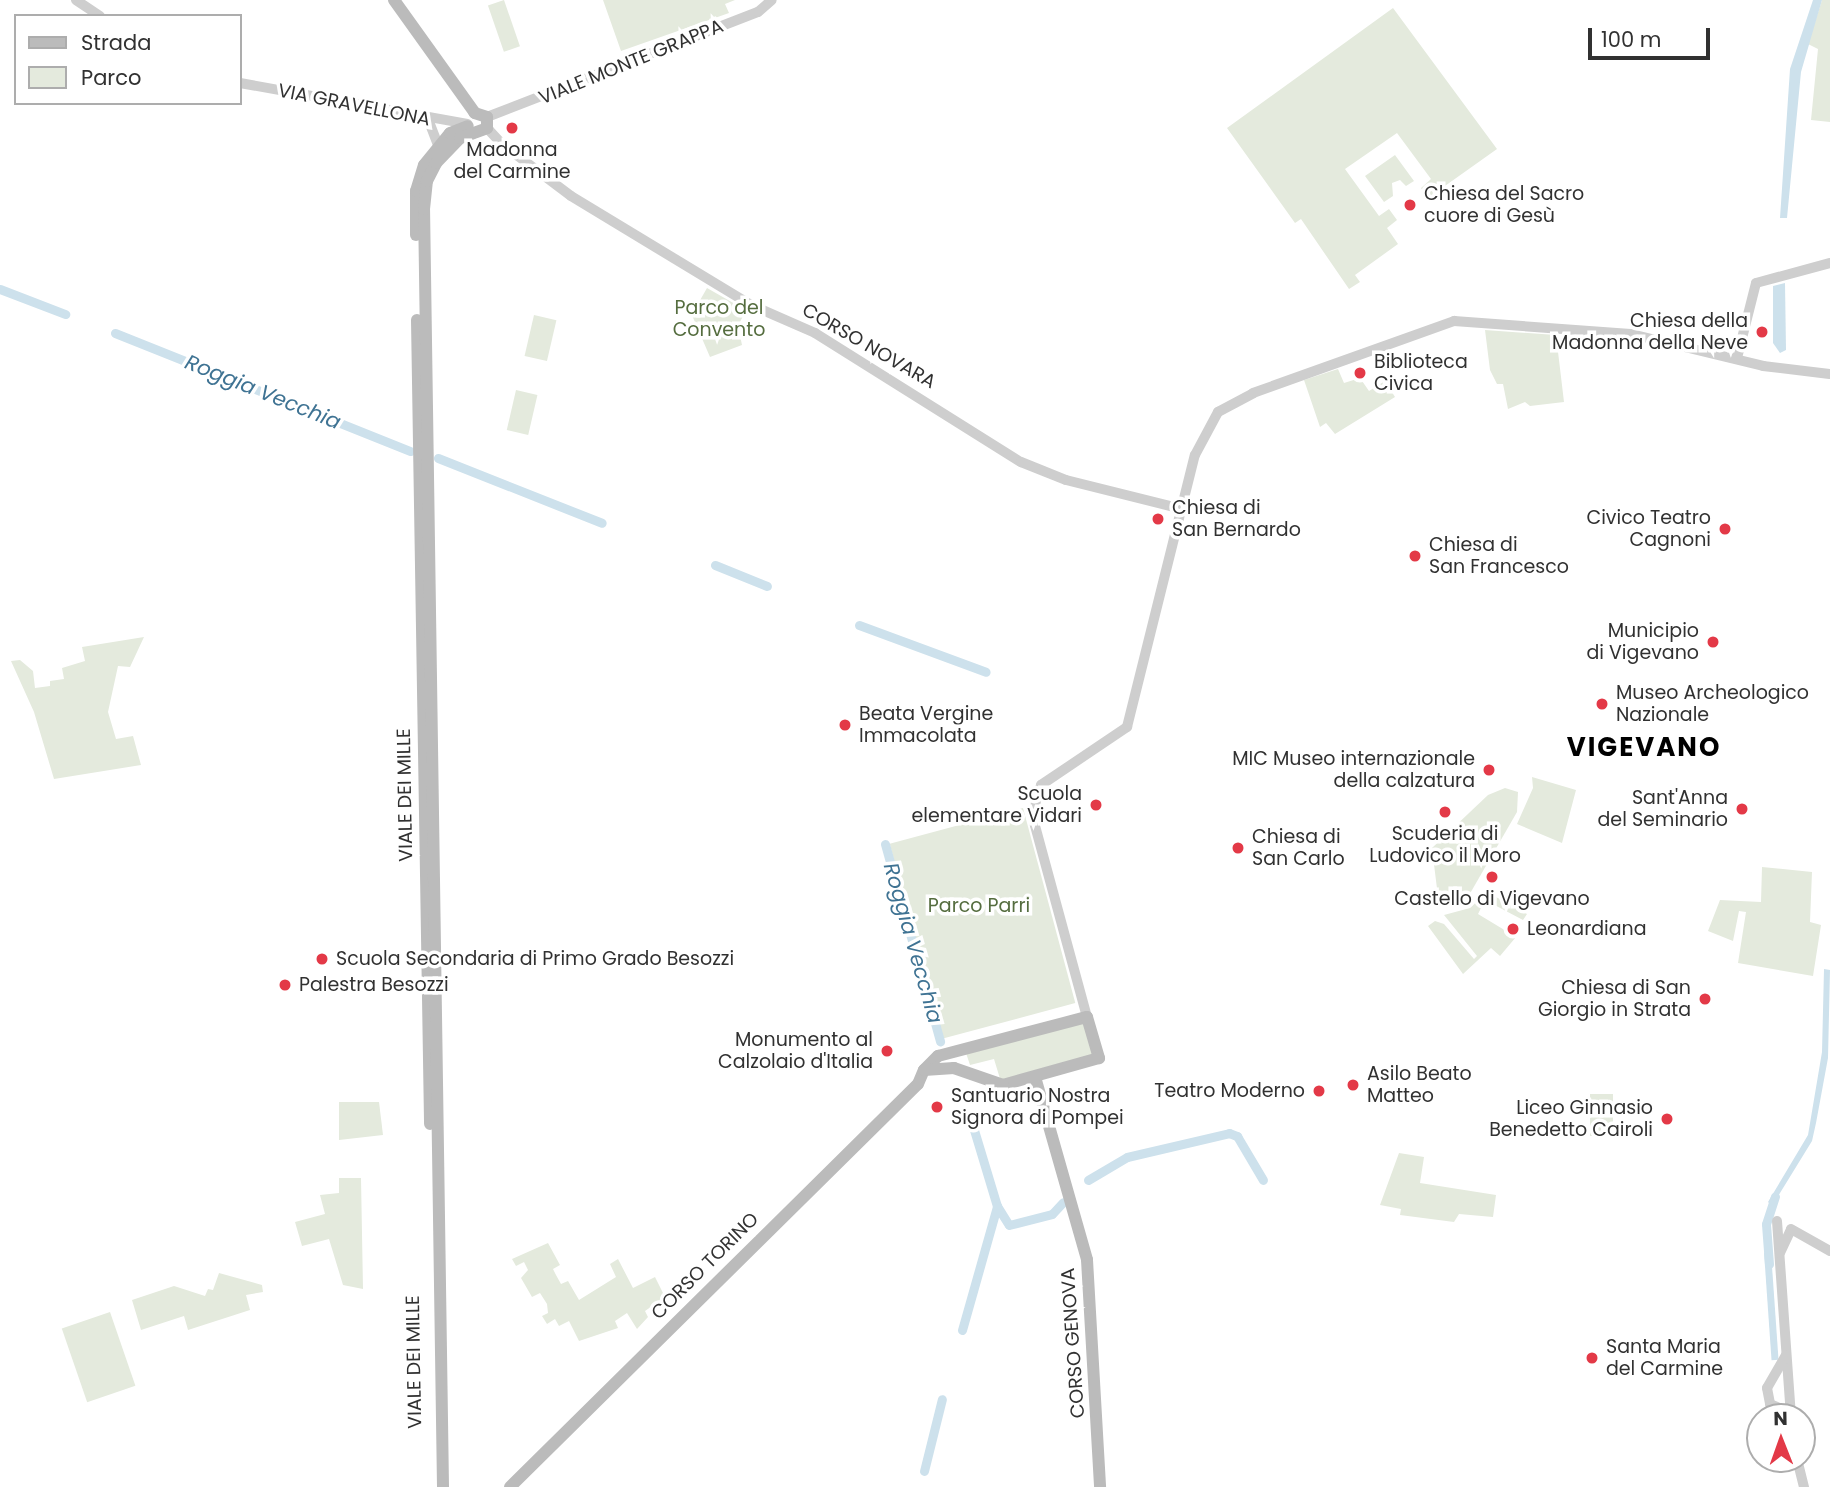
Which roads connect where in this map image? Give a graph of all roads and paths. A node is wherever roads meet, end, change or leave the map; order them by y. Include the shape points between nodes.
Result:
1 (76, 0) edge
2 (394, 0) edge
3 (772, 0) edge
4 (97, 14) edge
5 (242, 83) edge
6 (428, 119) junction
7 (477, 123) junction
8 (438, 145) junction
9 (1830, 264) edge
10 (1737, 358) junction
11 (1830, 374) edge
12 (424, 454) junction
13 (1182, 509) junction
14 (1087, 1017) junction
15 (963, 1049) junction
16 (923, 1070) junction
17 (965, 1071) junction
18 (1035, 1077) junction
19 (1777, 1222) dead end
20 (1830, 1251) edge
21 (1779, 1257) junction
22 (1784, 1375) junction
23 (1767, 1388) junction
24 (1790, 1395) junction
25 (1772, 1403) edge
26 (1790, 1403) edge
27 (435, 1487) edge
28 (443, 1487) edge
29 (510, 1487) edge
30 (1100, 1487) edge

1 - 4 street
2 - 7 main road, CORSO NOVARA
3 - 7 street, VIALE MONTE GRAPPA via 758,12
5 - 6 street, VIA GRAVELLONA
6 - 7 street, VIA GRAVELLONA
6 - 8 street
7 - 8 main road, VIALE DEI MILLE via 450,133
7 - 12 main road, VIALE DEI MILLE via 436,163 424,194
7 - 13 street, CORSO NOVARA via 571,196 751,305 815,333 1021,461 1066,480
8 - 12 main road, VIALE DEI MILLE via 419,177 415,206
9 - 10 street via 1756,283
10 - 11 street
10 - 13 street via 1631,334 1445,322 1253,393 1218,412 1195,455
12 - 27 main road, VIALE DEI MILLE
12 - 28 main road, VIALE DEI MILLE
13 - 14 street via 1127,727 1041,785 1035,825
14 - 15 main road
14 - 18 main road via 1099,1058
15 - 16 main road via 938,1056
15 - 17 main road
16 - 17 main road
16 - 29 main road, CORSO TORINO via 918,1084
17 - 18 main road via 1003,1086
18 - 30 main road, CORSO GENOVA via 1087,1260
19 - 21 street
20 - 21 street via 1791,1229
21 - 22 street
22 - 23 street
22 - 24 street
23 - 24 street via 1775,1396
23 - 25 street via 1767,1400
24 - 26 street

